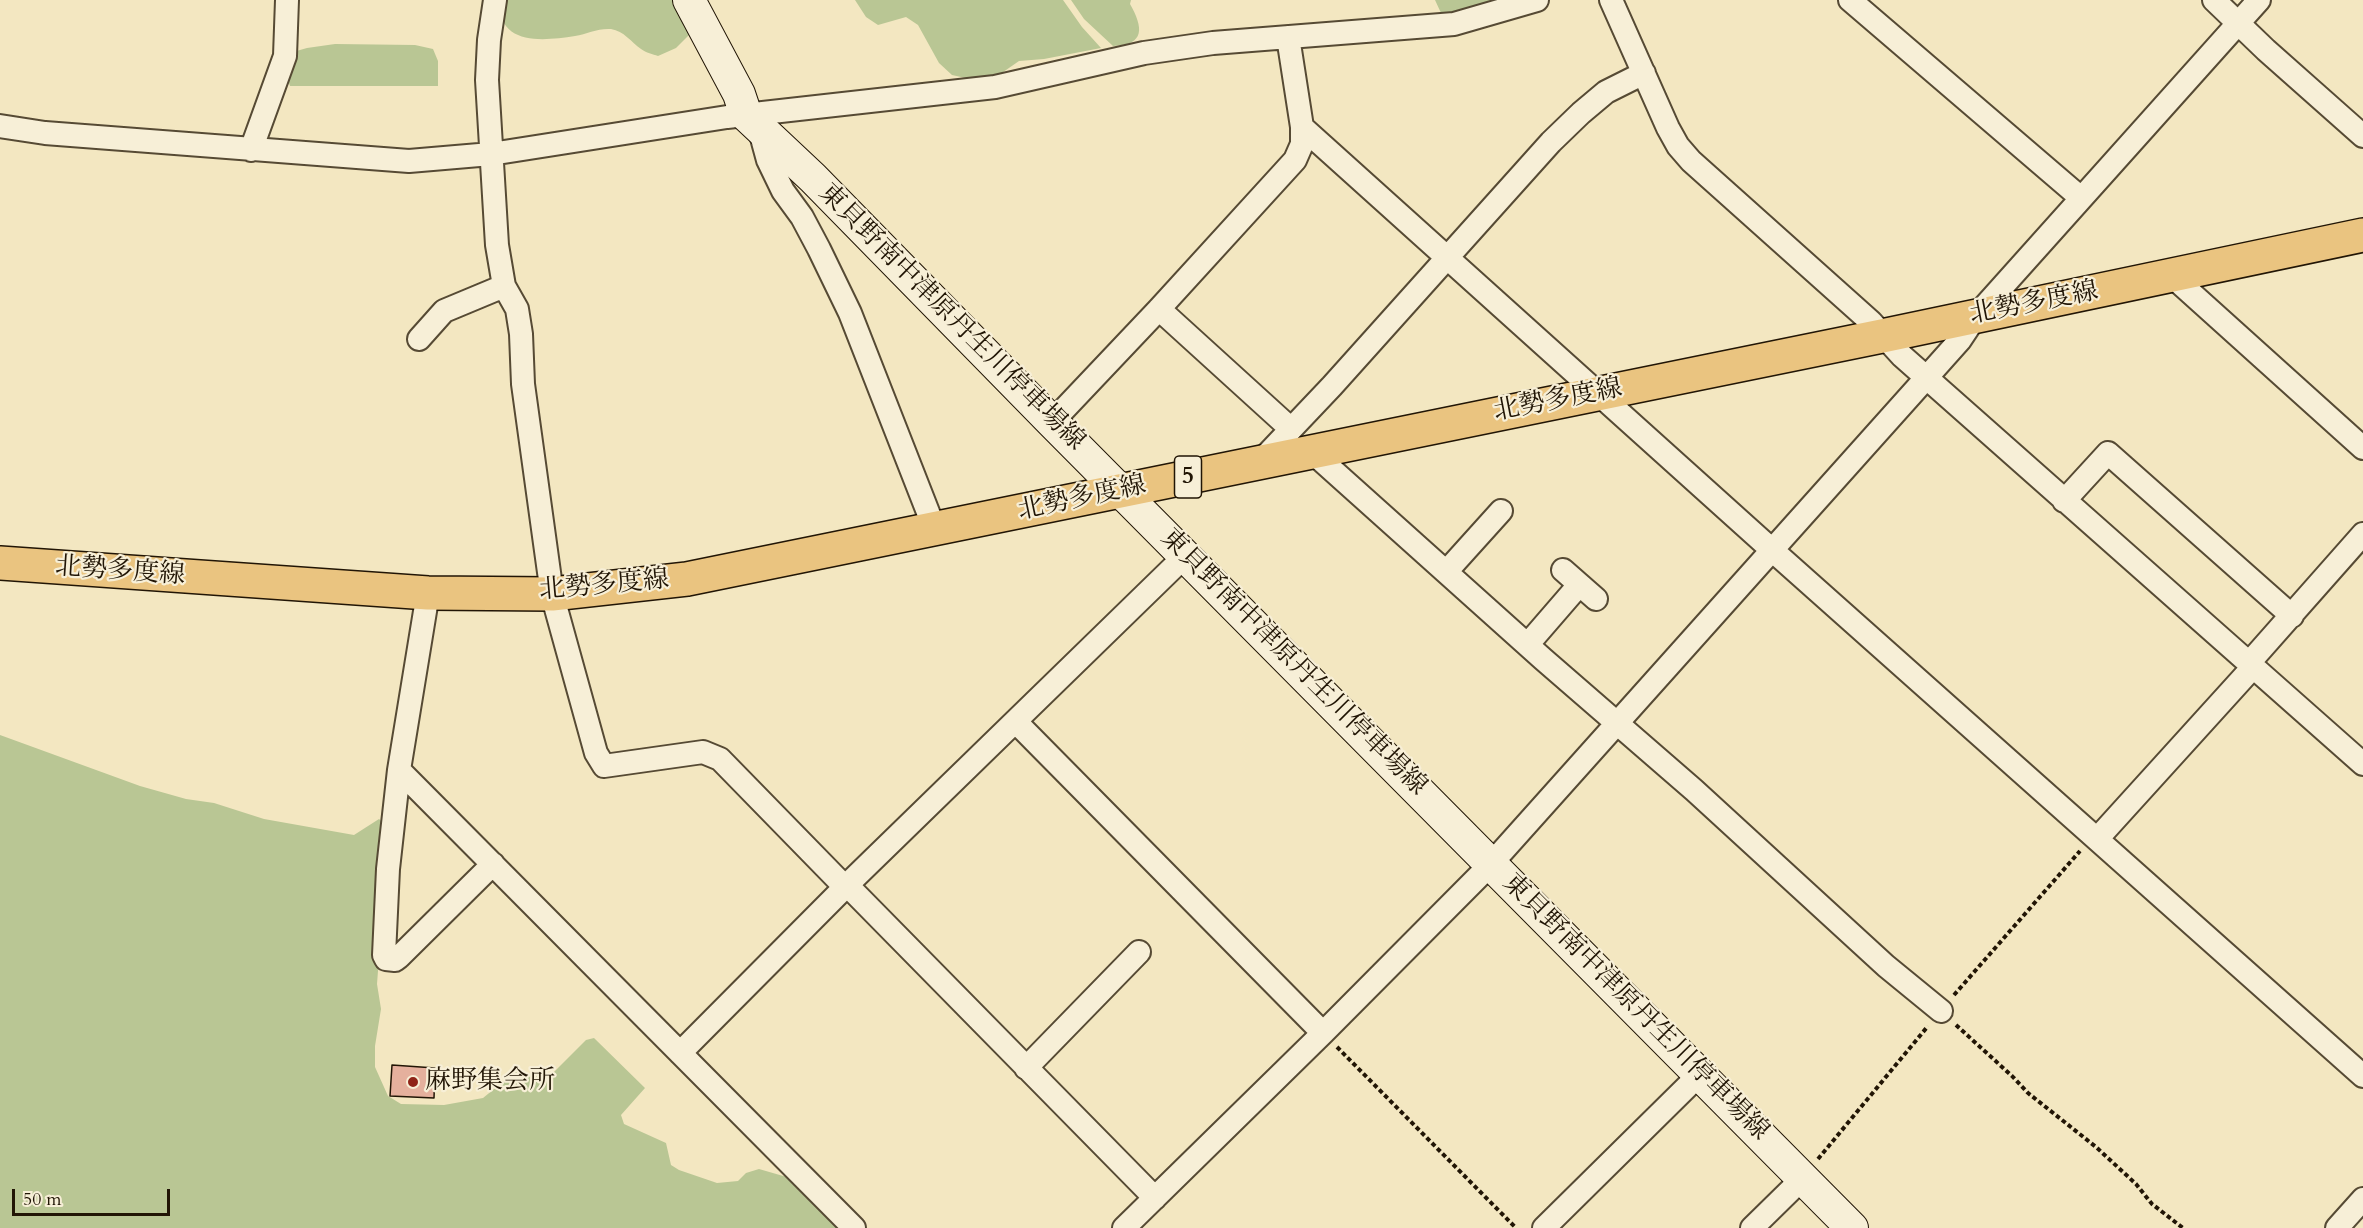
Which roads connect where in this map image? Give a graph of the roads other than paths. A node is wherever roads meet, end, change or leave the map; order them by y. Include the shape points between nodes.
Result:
1 (287, 0) edge
2 (495, 0) edge
3 (689, 0) edge
4 (1537, 0) edge
5 (1611, 0) edge
6 (1850, 0) edge
7 (2214, 0) edge
8 (2259, 0) edge
9 (2239, 22) junction
10 (1288, 37) junction
11 (1644, 73) junction
12 (752, 121) junction
13 (0, 126) edge
14 (1302, 127) junction
15 (2363, 136) edge
16 (251, 150) junction
17 (491, 154) junction
18 (2081, 198) junction
19 (2363, 235) edge
20 (1447, 257) junction
21 (2172, 276) junction
22 (504, 286) junction
23 (1159, 309) junction
24 (1976, 316) junction
25 (1882, 336) junction
26 (419, 339) dead end
27 (1927, 377) junction
28 (1597, 394) junction
29 (1052, 422) junction
30 (1301, 440) junction
31 (2363, 448) edge
32 (1122, 491) junction
33 (2064, 501) junction
34 (1502, 510) dead end
35 (935, 530) junction
36 (2363, 534) edge
37 (1772, 550) junction
38 (1186, 555) junction
39 (0, 563) edge
40 (1446, 572) junction
41 (1579, 585) dead end
42 (428, 593) junction
43 (552, 594) junction
44 (2292, 616) junction
45 (1528, 644) junction
46 (2251, 665) junction
47 (1016, 722) junction
48 (1617, 722) junction
49 (2363, 764) edge
50 (399, 770) junction
51 (2097, 839) junction
52 (493, 864) junction
53 (1491, 864) junction
54 (846, 886) junction
55 (1139, 952) dead end
56 (1941, 1011) road end
57 (1323, 1033) junction
58 (680, 1053) junction
59 (1026, 1068) junction
60 (1701, 1073) junction
61 (2363, 1076) edge
62 (1803, 1178) junction
63 (1155, 1198) junction
64 (2363, 1199) edge
65 (854, 1228) edge
66 (1124, 1228) edge
67 (1544, 1228) edge
68 (1752, 1228) edge
69 (1852, 1228) edge
70 (2337, 1228) edge

1 - 16 street via 285,56
2 - 17 street via 489,40
3 - 12 main road, 東貝野南中津原丹生川停車場線
4 - 10 street via 1454,24
5 - 11 street
6 - 18 street
7 - 9 street
8 - 9 street
9 - 15 street
9 - 18 street
10 - 12 street via 1144,53 995,87
10 - 14 street
11 - 20 street via 1606,93 1581,113
11 - 25 street via 1668,128 1691,161
12 - 17 street
12 - 29 main road, 東貝野南中津原丹生川停車場線
12 - 35 street via 783,191 802,217 850,313
13 - 16 street
14 - 20 street
14 - 23 street via 1302,144 1294,160
16 - 17 street via 409,161
17 - 22 street
18 - 24 street
19 - 21 main road, 北勢多度線 / 5
20 - 28 street
20 - 30 street
21 - 24 main road, 北勢多度線 / 5
21 - 31 street
22 - 26 street via 444,311
22 - 43 street via 517,309 521,334 523,384
23 - 29 street
23 - 30 street
24 - 25 main road, 北勢多度線 / 5
24 - 27 street
25 - 27 street
25 - 28 main road, 北勢多度線 / 5
27 - 33 street
27 - 37 street
28 - 30 main road, 北勢多度線 / 5
28 - 37 street
29 - 32 main road, 東貝野南中津原丹生川停車場線
30 - 32 main road, 北勢多度線 / 5 via 1259,463
30 - 40 street
32 - 35 main road, 北勢多度線 / 5
32 - 38 main road, 東貝野南中津原丹生川停車場線
33 - 44 street via 2108,453
33 - 46 street
34 - 40 street
35 - 43 main road, 北勢多度線 / 5 via 687,579
36 - 44 street
37 - 48 street
37 - 51 street
38 - 47 street
38 - 53 main road, 東貝野南中津原丹生川停車場線
39 - 42 main road, 北勢多度線 / 5
40 - 45 street
41 - 45 street
42 - 43 main road, 北勢多度線 / 5
42 - 50 street
43 - 54 street via 596,753 604,766 703,752 720,759
44 - 46 street
45 - 48 street
46 - 49 street
46 - 51 street
47 - 54 street
47 - 57 street
48 - 53 street
48 - 56 street via 1886,966
50 - 52 street
50 - 52 street via 388,869 386,959 399,957
51 - 61 street
52 - 58 street
53 - 57 street
53 - 60 main road, 東貝野南中津原丹生川停車場線
54 - 58 street
54 - 59 street
55 - 59 street
57 - 63 street
58 - 65 street
59 - 63 street
60 - 62 main road, 東貝野南中津原丹生川停車場線
60 - 67 street
62 - 68 street
62 - 69 main road, 東貝野南中津原丹生川停車場線
63 - 66 street
64 - 70 street

